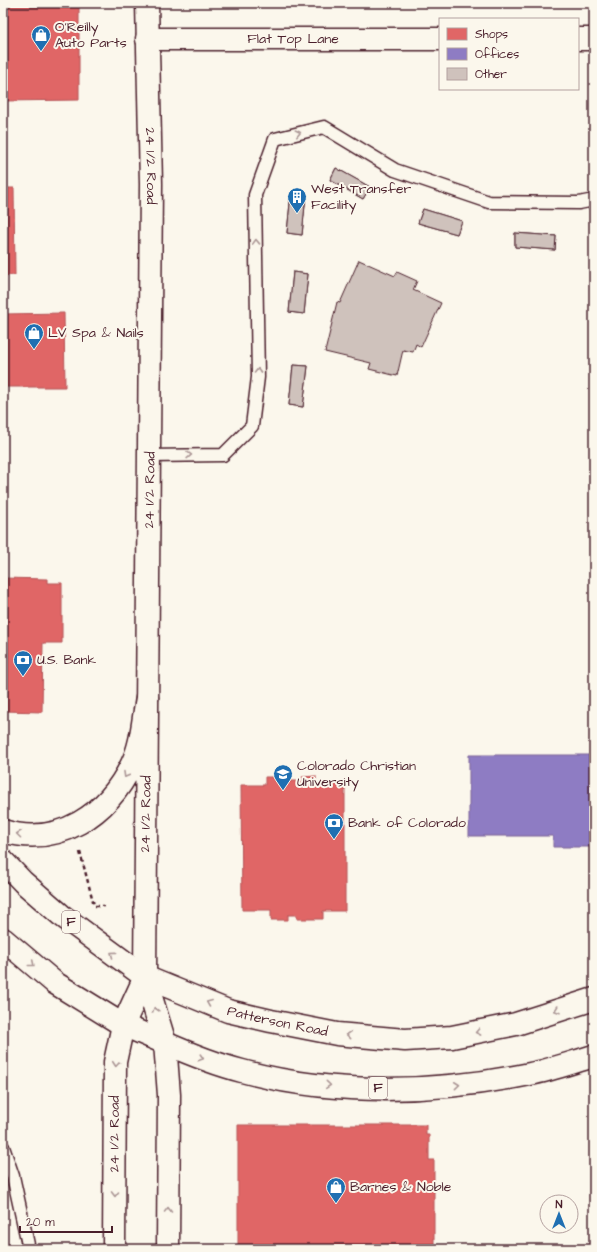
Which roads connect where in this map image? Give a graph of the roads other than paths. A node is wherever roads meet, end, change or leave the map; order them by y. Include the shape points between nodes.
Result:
1 (147, 3) edge
2 (147, 39) junction
3 (439, 39) edge
4 (579, 39) edge
5 (594, 39) edge
6 (594, 200) edge
7 (150, 456) junction
8 (147, 698) junction
9 (3, 831) edge
10 (3, 861) edge
11 (3, 939) edge
12 (145, 977) junction
13 (594, 999) edge
14 (123, 1025) junction
15 (165, 1043) junction
16 (594, 1056) edge
17 (3, 1147) edge
18 (29, 1249) edge
19 (114, 1249) edge
20 (168, 1249) edge

1 - 2 main road, 24 1/2 Road
2 - 3 main road, Flat Top Lane
2 - 7 main road, 24 1/2 Road via 151,184
4 - 5 main road
7 -> 6 lane via 223,455 252,426 258,377 255,195 275,139 324,127 394,170 489,202 579,203
7 - 8 main road, 24 1/2 Road
8 -> 9 main road via 133,764 108,801 85,820 61,832 37,836 15,835
8 - 12 main road, 24 1/2 Road
12 -> 10 main road, Patterson Road / F via 61,915
11 -> 14 main road, F via 55,983
13 -> 12 main road, Patterson Road / F via 516,1024 452,1037 404,1040 337,1034 228,1010
12 - 14 main road, 24 1/2 Road
15 -> 12 main road, 24 1/2 Road
14 - 15 main road, F
14 -> 19 main road, 24 1/2 Road via 116,1062
15 -> 16 main road, F via 242,1071 302,1083 363,1088 426,1088 476,1083 532,1074
20 -> 15 main road, 24 1/2 Road via 168,1096
17 - 18 lane via 13,1176

